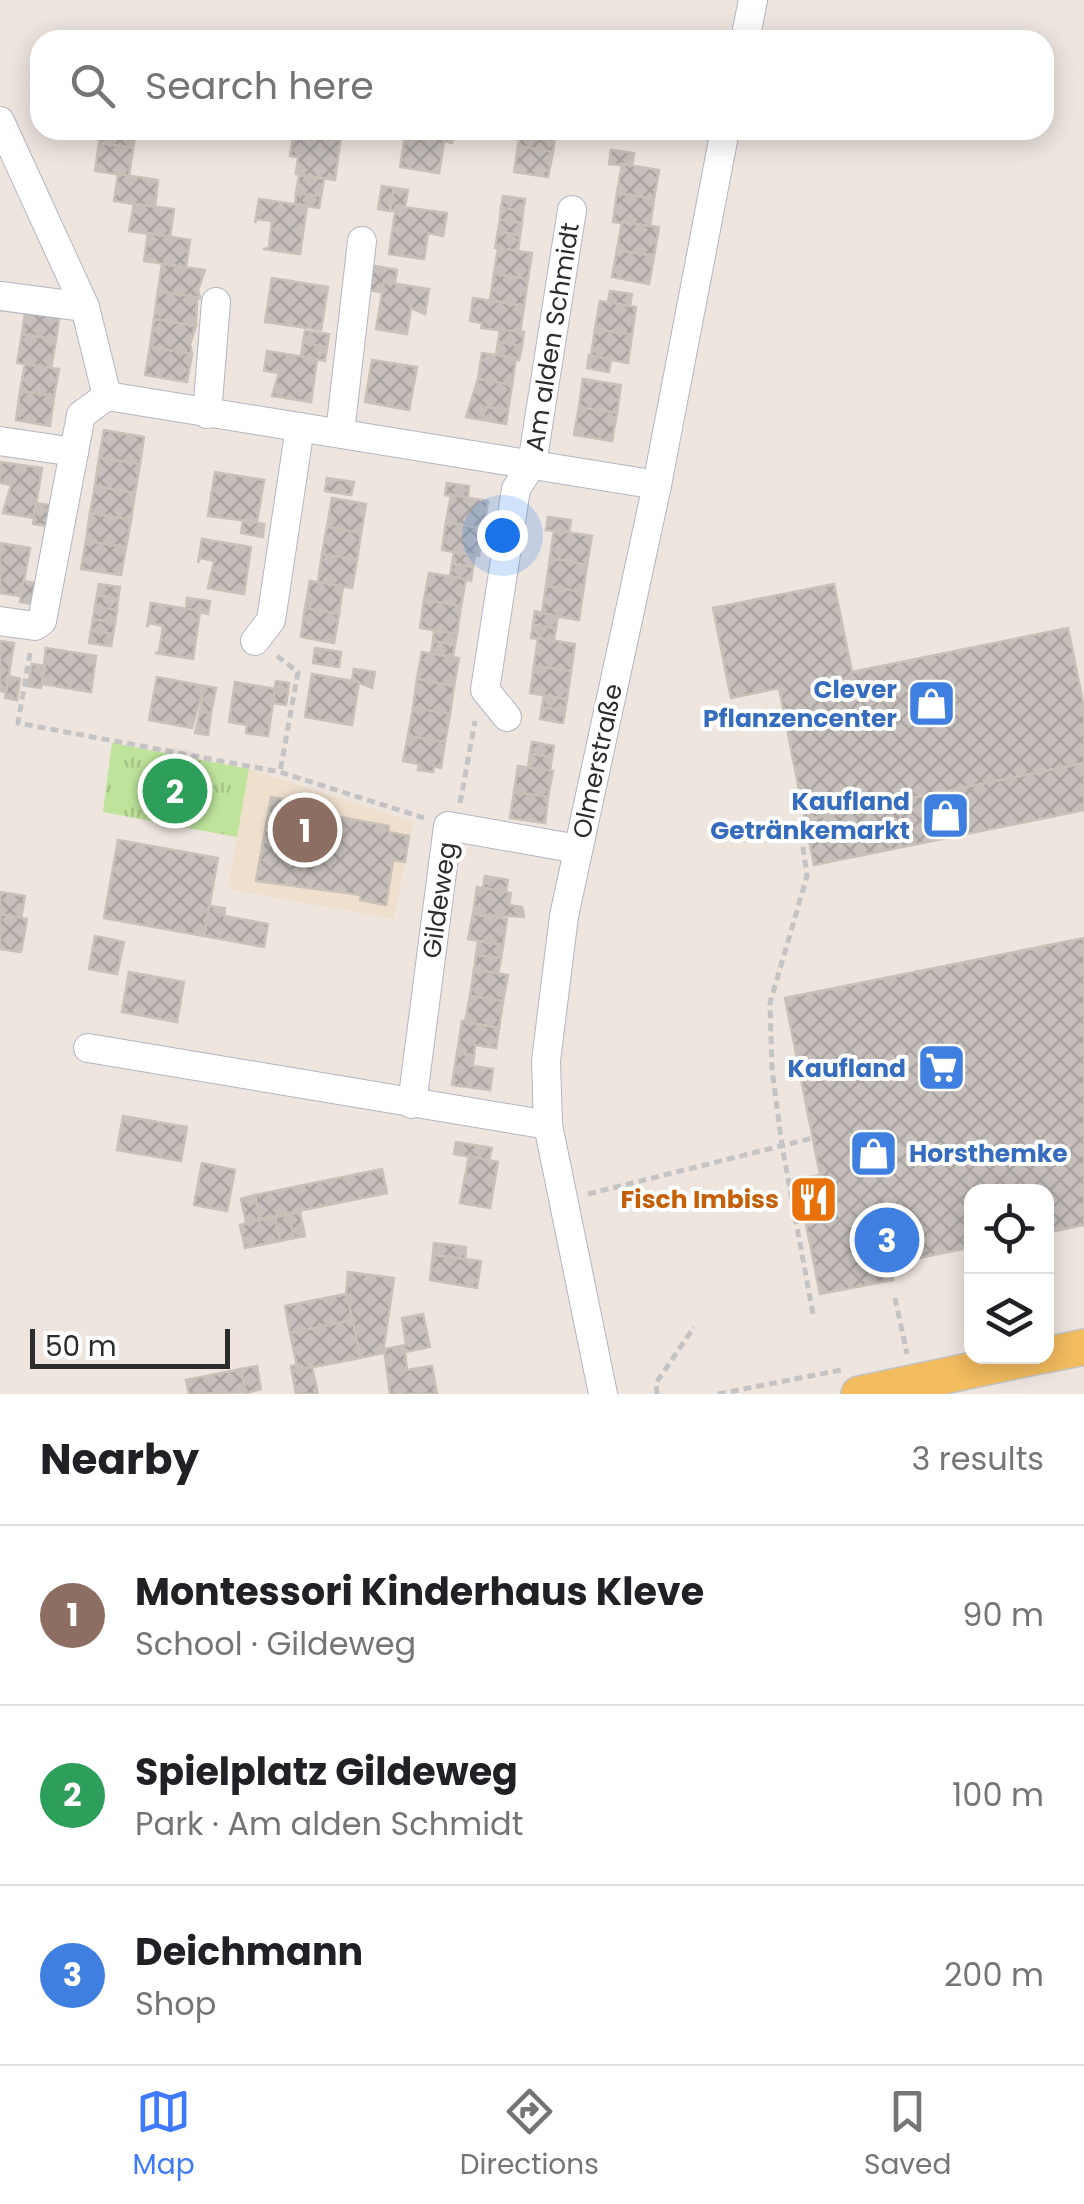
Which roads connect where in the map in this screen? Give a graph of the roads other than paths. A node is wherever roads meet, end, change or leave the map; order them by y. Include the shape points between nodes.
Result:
1 (753, 0) edge
2 (746, 30) edge
3 (0, 121) edge
4 (724, 140) edge
5 (572, 210) dead end
6 (362, 241) dead end
7 (0, 296) edge
8 (216, 302) dead end
9 (85, 307) junction
10 (107, 396) junction
11 (207, 414) junction
12 (300, 427) junction
13 (340, 433) junction
14 (0, 441) edge
15 (74, 452) junction
16 (532, 464) junction
17 (657, 484) junction
18 (0, 620) edge
19 (255, 640) road end
20 (507, 717) dead end
21 (578, 849) junction
22 (88, 1048) dead end
23 (412, 1104) junction
24 (548, 1125) junction
25 (1084, 1347) edge
26 (1054, 1354) edge
27 (1004, 1364) edge
28 (603, 1394) edge
29 (859, 1394) edge

1 - 2 street
3 - 9 street
4 - 17 street, Olmerstraße
5 - 16 street, Am alden Schmidt
6 - 13 street
7 - 9 street
8 - 11 street
9 - 10 street
10 - 11 street, Am alden Schmidt
10 - 15 street via 81,414
11 - 12 street, Am alden Schmidt
12 - 13 street, Am alden Schmidt
12 - 19 street via 270,620
13 - 16 street, Am alden Schmidt
14 - 15 street
15 - 18 street via 42,621 34,626
16 - 17 street, Am alden Schmidt
16 - 20 street, Am alden Schmidt via 516,489 485,690
17 - 21 street, Olmerstraße
21 - 23 street, Gildeweg via 448,826
21 - 24 street, Olmerstraße via 554,978
22 - 23 street
23 - 24 street
24 - 28 street, Olmerstraße
25 - 26 main road
27 - 29 main road

